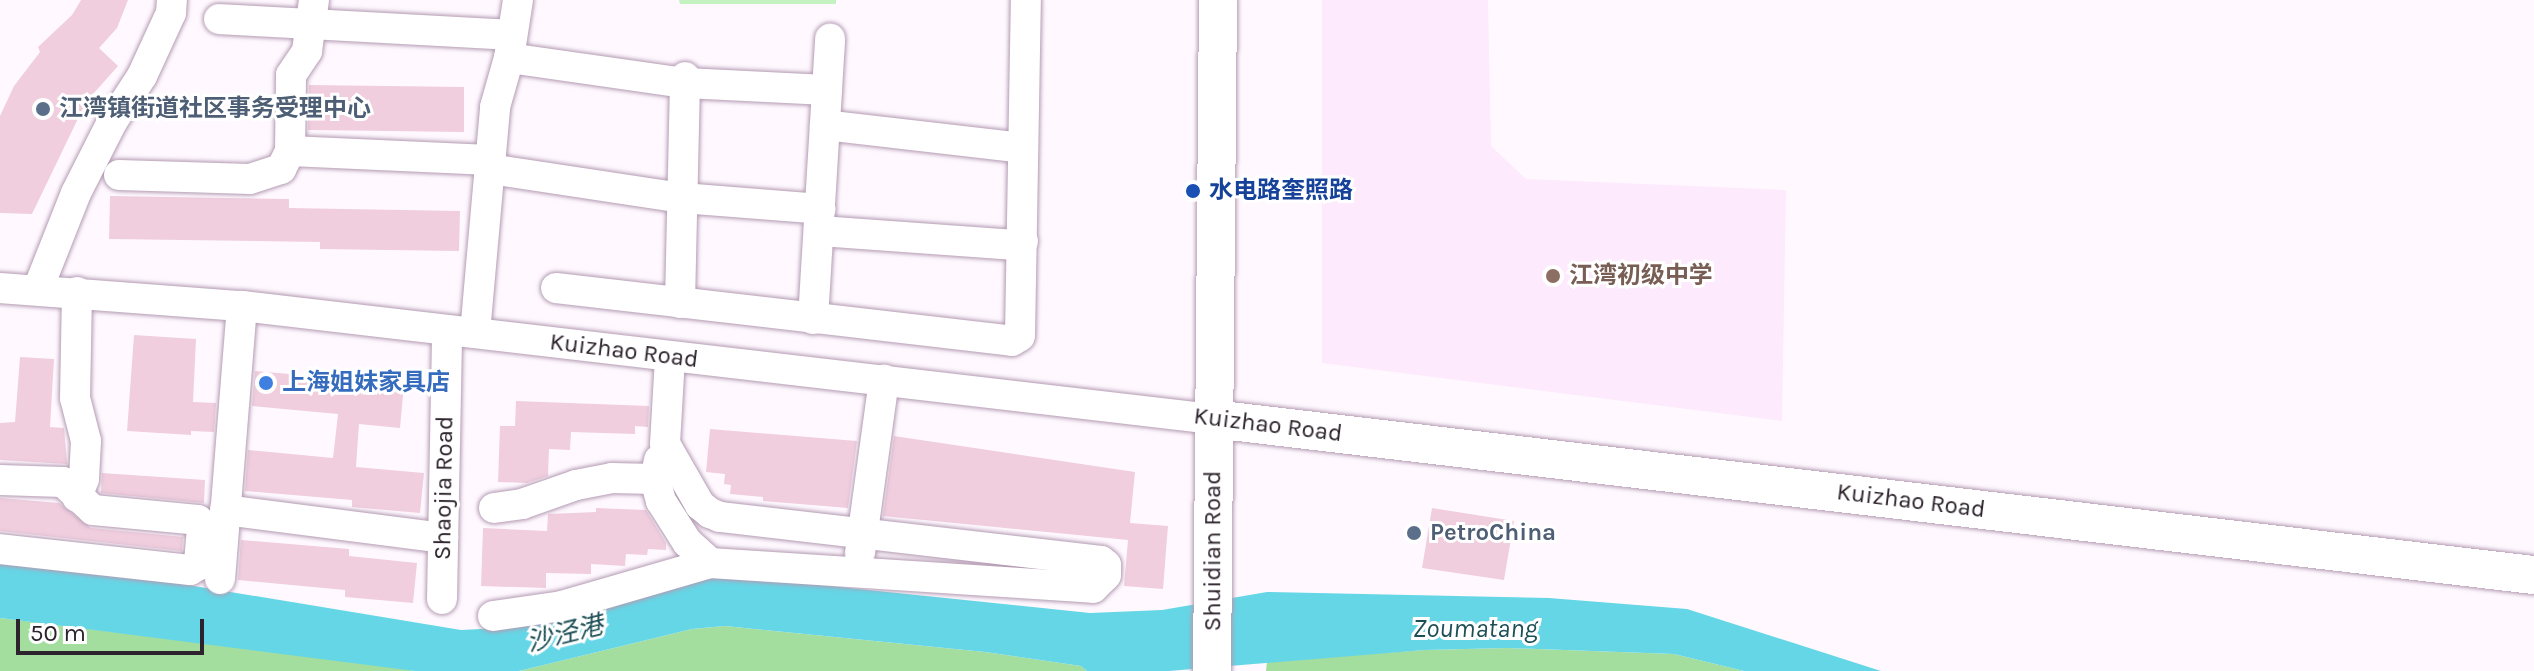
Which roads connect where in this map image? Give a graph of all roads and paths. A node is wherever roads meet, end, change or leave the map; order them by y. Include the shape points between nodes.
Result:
1 (172, 0) edge
2 (518, 0) edge
3 (1026, 0) edge
4 (1218, 0) edge
5 (313, 12) edge
6 (219, 19) dead end
7 (830, 39) dead end
8 (511, 47) junction
9 (685, 80) junction
10 (827, 90) junction
11 (825, 125) junction
12 (1023, 148) junction
13 (290, 151) junction
14 (490, 164) junction
15 (119, 175) dead end
16 (682, 198) junction
17 (821, 220) junction
18 (1023, 241) junction
19 (0, 288) edge
20 (556, 288) dead end
21 (38, 289) junction
22 (77, 292) junction
23 (680, 303) junction
24 (242, 306) junction
25 (813, 319) junction
26 (461, 331) junction
27 (670, 357) junction
28 (884, 380) junction
29 (1213, 419) junction
30 (665, 444) junction
31 (655, 479) junction
32 (0, 480) edge
33 (77, 497) junction
34 (494, 508) dead end
35 (225, 510) junction
36 (863, 532) junction
37 (443, 538) junction
38 (0, 549) edge
39 (1013, 551) junction
40 (710, 563) junction
41 (858, 572) junction
42 (2534, 575) edge
43 (220, 579) dead end
44 (1011, 583) junction
45 (442, 599) dead end
46 (493, 616) dead end
47 (1212, 671) edge

1 - 21 street via 142,76 76,193
2 - 8 street, Shaojia Road
3 - 12 street
4 - 29 main road, Shuidian Road
5 - 6 street
5 - 8 street
5 - 13 street via 307,51 291,75
7 - 10 street
8 - 9 street
8 - 14 street, Shaojia Road via 495,107
9 - 10 street
9 - 16 street
10 - 11 street
11 - 12 street
11 - 17 street
12 - 18 street
13 - 14 street
13 - 15 street via 281,169 266,177
14 - 16 street
14 - 26 street, Shaojia Road
16 - 17 street
16 - 23 street
17 - 18 street via 1016,245
17 - 25 street
18 - 25 street via 1020,336 1012,341
19 - 21 street, Kuizhao Road
20 - 23 street
21 - 22 street, Kuizhao Road
22 - 24 street, Kuizhao Road
22 - 33 street via 75,398 86,441 84,479
23 - 25 street
24 - 26 street, Kuizhao Road
24 - 35 street
26 - 27 street, Kuizhao Road
26 - 37 street, Shaojia Road
27 - 28 street, Kuizhao Road
27 - 30 street
28 - 29 street, Kuizhao Road
28 - 36 street
29 - 42 main road, Kuizhao Road
29 - 47 main road, Shuidian Road
30 - 31 street
30 - 36 street via 700,505 720,517
31 - 34 street via 612,478
31 - 40 street via 661,501 687,542
32 - 33 street via 63,482
33 - 38 street via 93,510 198,520 199,565 163,569
35 - 37 street
35 - 43 street
36 - 39 street
36 - 41 street
37 - 45 street, Shaojia Road
39 - 44 street
39 - 44 street via 1101,561 1106,575 1093,588
40 - 41 street
40 - 46 street via 562,606
41 - 44 street

